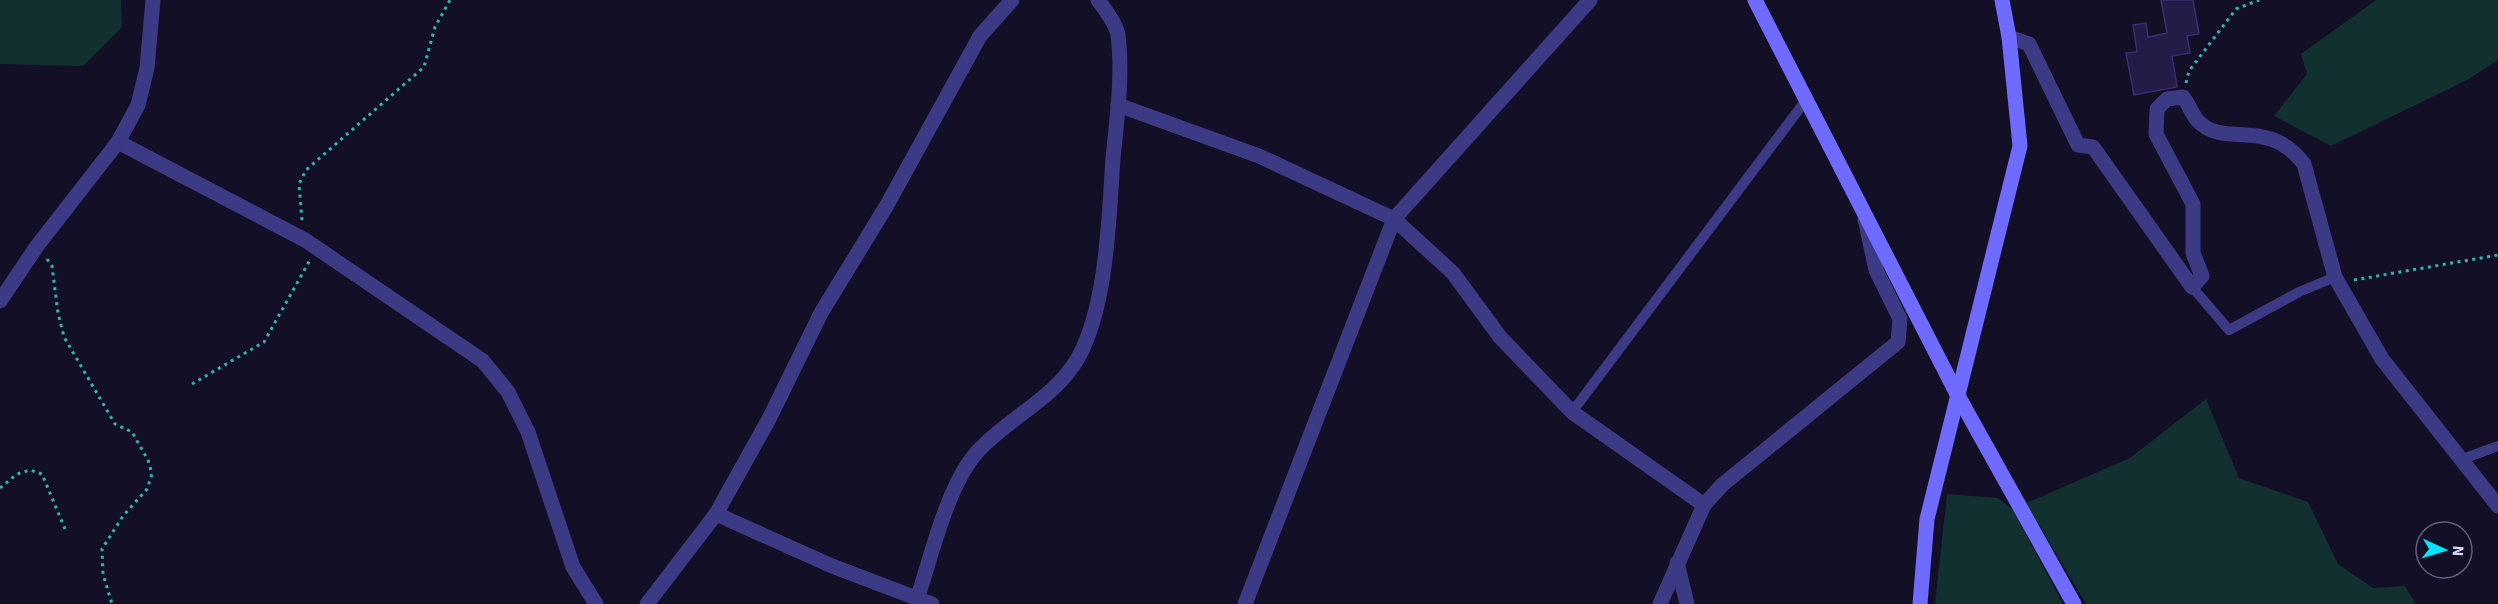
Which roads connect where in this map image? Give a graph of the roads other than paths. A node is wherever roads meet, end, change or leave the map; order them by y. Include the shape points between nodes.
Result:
1 (153, 0) edge
2 (1012, 0) edge
3 (1098, 0) edge
4 (1590, 0) edge
5 (1755, 0) edge
6 (2001, 0) edge
7 (2009, 37) junction
8 (1806, 100) junction
9 (1118, 105) junction
10 (118, 142) junction
11 (1863, 211) junction
12 (1394, 219) junction
13 (2336, 279) junction
14 (2192, 287) junction
15 (0, 301) edge
16 (1957, 394) junction
17 (1572, 412) junction
18 (2498, 447) edge
19 (2460, 460) junction
20 (1704, 505) junction
21 (2498, 506) edge
22 (716, 514) junction
23 (1677, 563) junction
24 (925, 602) edge
25 (596, 604) edge
26 (647, 604) edge
27 (1245, 604) edge
28 (1660, 604) edge
29 (1687, 604) edge
30 (1920, 604) edge
31 (2074, 604) edge

1 - 10 street via 147,68 138,105
2 - 22 street via 980,36 887,205 821,312 769,419
3 - 9 street via 1118,33
4 - 12 street
5 - 8 street
6 - 7 street
7 - 14 street via 2029,45 2078,145 2093,147
7 - 16 street via 2020,146
8 - 11 street
8 - 17 lane
9 - 12 street via 1259,156
9 - 24 street via 1106,252 1093,320 1079,357 1061,382 978,450 966,469 948,504
10 - 15 street via 37,246
10 - 25 street via 311,244 483,361 508,392 528,432 573,567
11 - 16 street
11 - 20 street via 1876,270 1900,319 1898,342 1756,455
12 - 17 street via 1453,273 1500,337
12 - 27 street
13 - 14 lane via 2299,292 2229,330
13 - 14 street via 2304,164 2293,150 2265,135 2217,132 2198,122 2183,97 2167,99 2157,110 2156,134 2193,204 2193,252 2202,276
13 - 19 street via 2382,359
16 - 30 street via 1927,519
16 - 31 street
17 - 20 street
18 - 19 lane
19 - 21 street
20 - 23 street
22 - 24 street
22 - 26 street
23 - 28 street
23 - 29 street

